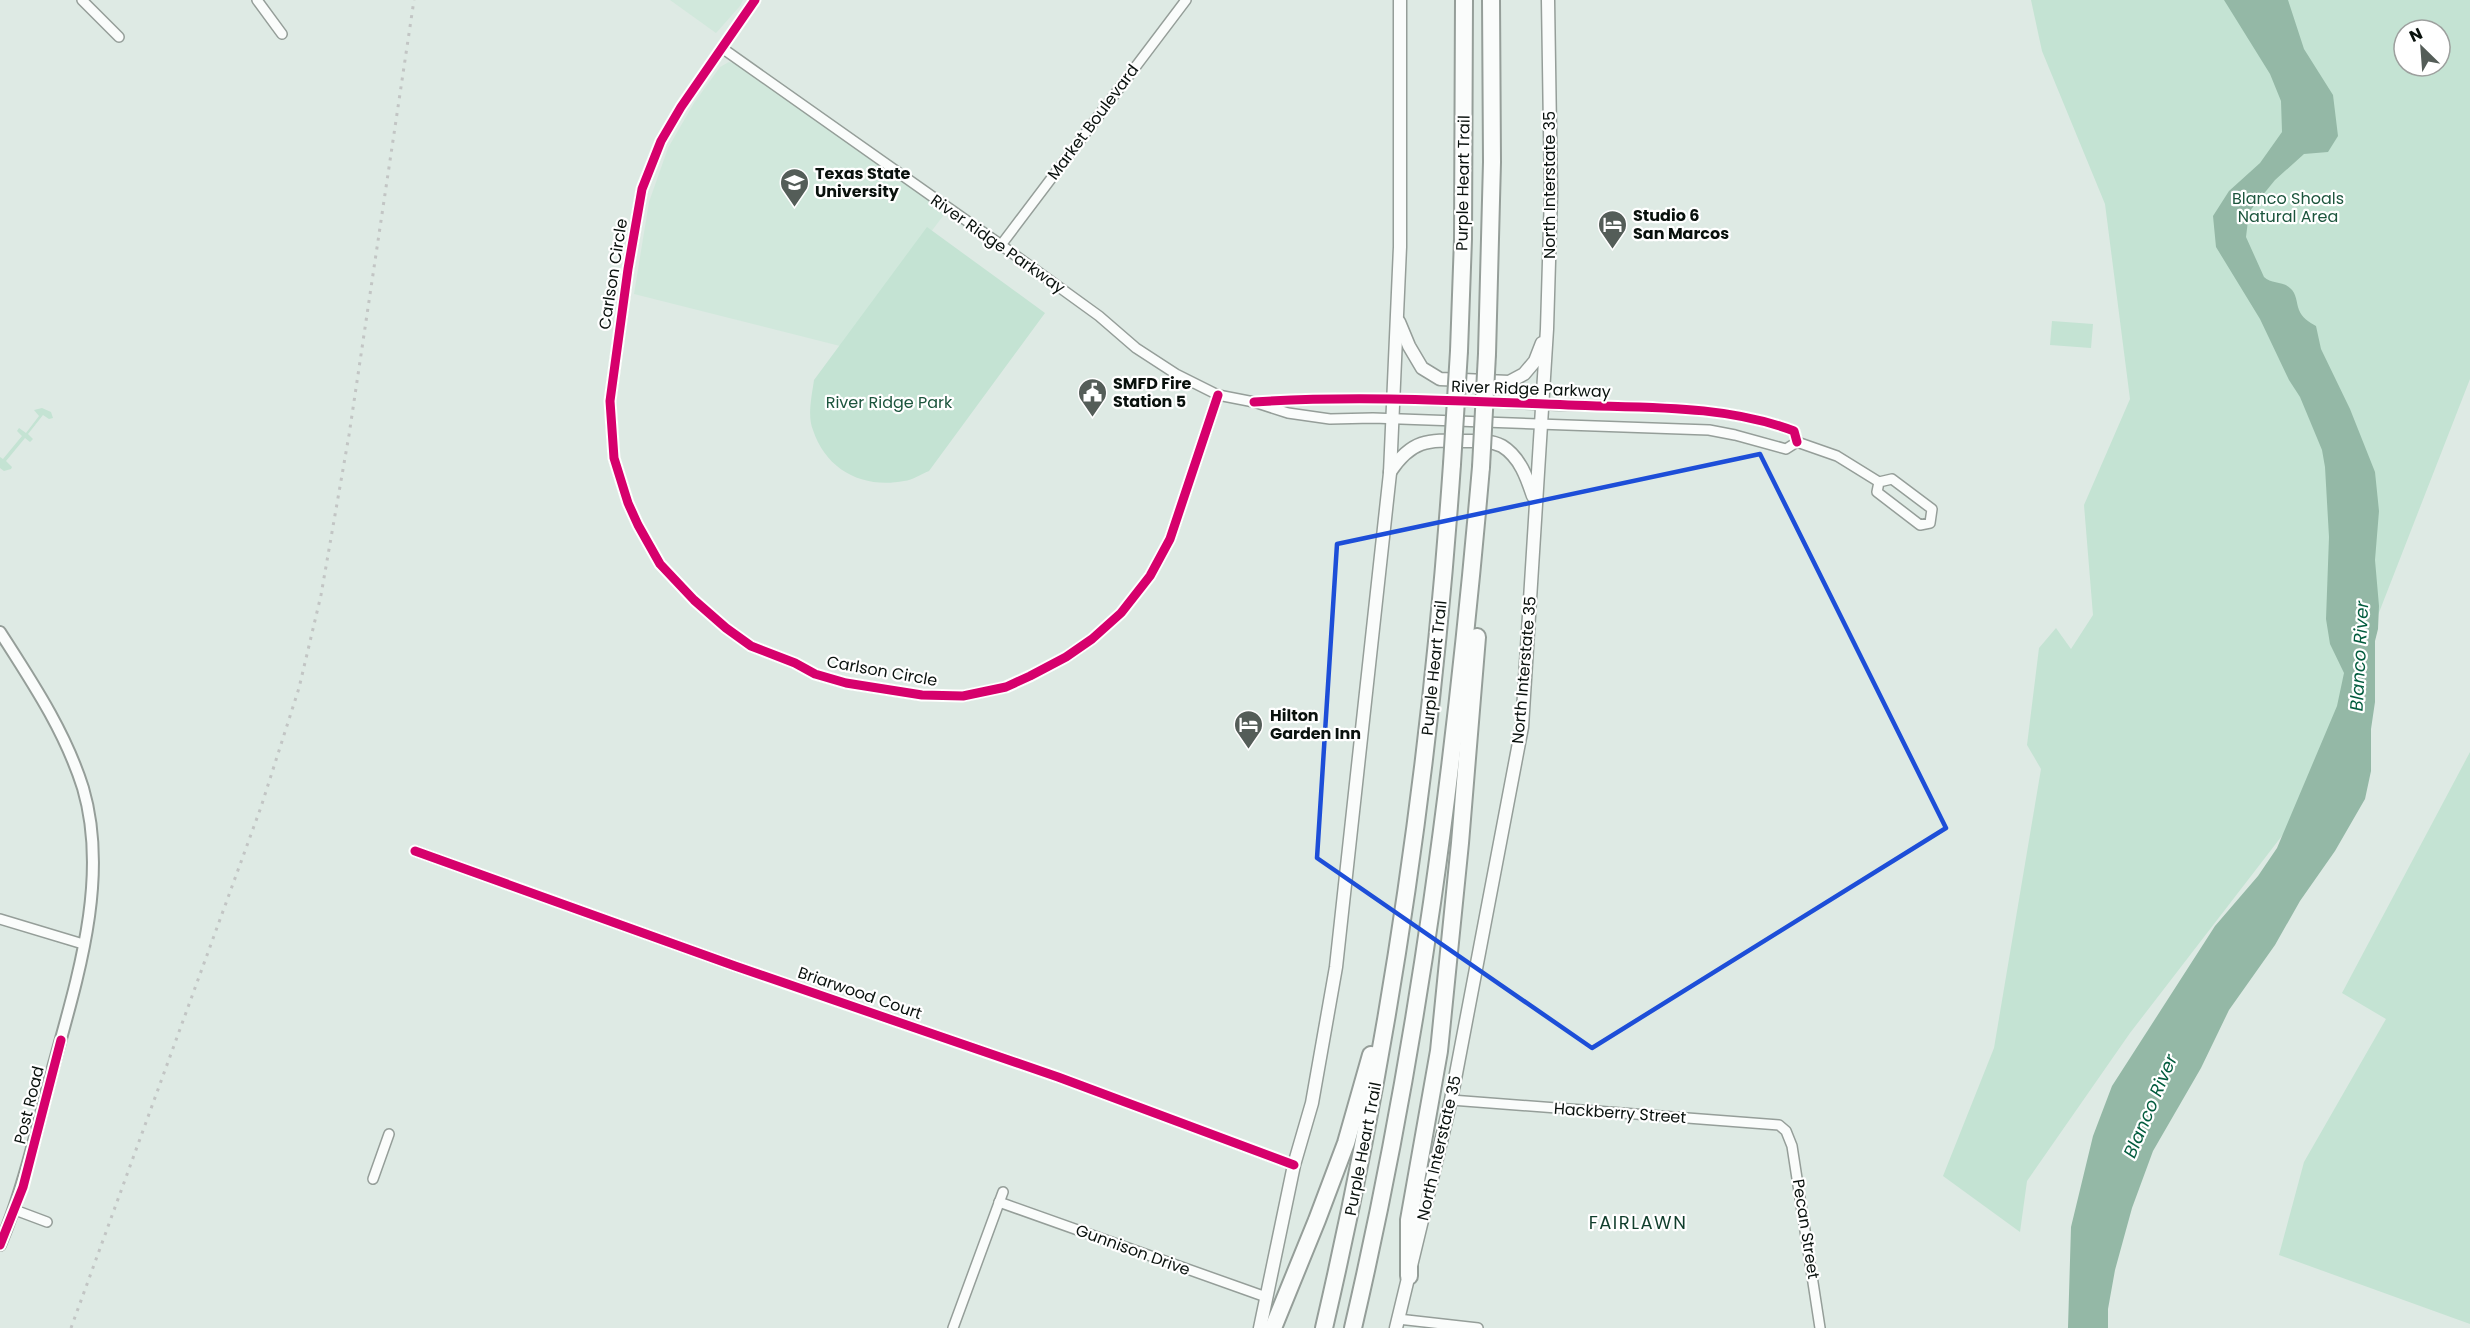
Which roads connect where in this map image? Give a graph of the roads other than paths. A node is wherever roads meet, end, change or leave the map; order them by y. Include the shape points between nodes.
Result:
1 (82, 0) edge
2 (257, 0) edge
3 (755, 0) edge
4 (1186, 0) edge
5 (1400, 0) edge
6 (1464, 0) edge
7 (1491, 0) edge
8 (1548, 0) edge
9 (282, 34) dead end
10 (119, 37) dead end
11 (722, 48) junction
12 (1001, 245) junction
13 (1398, 318) junction
14 (1547, 329) junction
15 (1218, 395) junction
16 (1393, 399) junction
17 (1254, 402) junction
18 (1542, 404) junction
19 (1392, 420) junction
20 (1540, 424) junction
21 (1797, 442) junction
22 (1481, 467) junction
23 (1390, 473) junction
24 (1879, 482) junction
25 (1535, 500) junction
26 (0, 632) edge
27 (415, 851) dead end
28 (0, 919) edge
29 (83, 944) junction
30 (1393, 976) junction
31 (1451, 1100) junction
32 (1786, 1131) joint
33 (389, 1134) dead end
34 (1294, 1166) junction
35 (373, 1179) dead end
36 (1003, 1192) dead end
37 (999, 1202) junction
38 (15, 1210) junction
39 (47, 1222) dead end
40 (0, 1245) edge
41 (1409, 1276) junction
42 (1266, 1297) junction
43 (1397, 1324) edge
44 (952, 1328) edge
45 (1260, 1328) edge
46 (1273, 1328) edge
47 (1324, 1328) edge
48 (1353, 1328) edge
49 (1479, 1328) edge
50 (1820, 1328) edge

1 - 10 street
2 - 9 street
3 - 11 street, Carlson Circle
4 - 12 street, Market Boulevard
5 - 13 main road
6 - 30 highway, Purple Heart Trail, bridge via 1464,186 1452,464 1431,704
7 - 22 highway, Purple Heart Trail, bridge via 1492,162
8 - 14 main road, North Interstate 35 via 1551,194
11 - 12 street, River Ridge Parkway
11 - 15 street, Carlson Circle via 661,141 642,189 610,400 614,458 628,503 660,564 694,600 751,646 815,674 922,696 963,696 1006,687 1048,667 1092,639 1121,614 1150,576 1170,539
12 - 15 street, River Ridge Parkway via 1136,348
13 - 14 main road via 1422,368 1440,380 1509,382 1524,374 1535,361
13 - 16 main road
14 - 18 main road, North Interstate 35
15 - 17 street, River Ridge Parkway
16 - 17 street, River Ridge Parkway
16 - 18 street, River Ridge Parkway
16 - 19 main road
17 - 19 street, River Ridge Parkway via 1288,413
18 - 20 main road, North Interstate 35
18 - 21 street, River Ridge Parkway via 1732,414 1794,431
19 - 20 street, River Ridge Parkway
19 - 23 main road
20 - 21 street, River Ridge Parkway via 1709,430 1786,449
20 - 25 main road, North Interstate 35
21 - 24 street, River Ridge Parkway via 1836,456
22 - 41 highway via 1485,502 1461,843 1439,1051 1409,1220
22 - 48 highway, Purple Heart Trail via 1441,849 1412,1031
23 - 25 main road via 1400,456 1430,440 1490,441 1503,447 1521,466
23 - 34 main road via 1336,967 1312,1103
24 - 24 street, River Ridge Parkway via 1877,492 1892,505 1920,525 1930,523 1932,509 1892,479
25 - 31 main road, North Interstate 35 via 1522,727
26 - 29 street, Post Road via 47,705 83,789 92,845 91,900
27 - 34 street, Briarwood Court via 1058,1077
28 - 29 street
29 - 38 street, Post Road via 79,978
30 - 46 highway via 1346,1143
30 - 47 highway, Purple Heart Trail via 1372,1106
31 - 32 street, Hackberry Street via 1772,1123
31 - 41 main road, North Interstate 35
32 - 50 street, Pecan Street via 1803,1209
33 - 35 street
34 - 42 main road
36 - 37 street
37 - 42 street, Gunnison Drive
37 - 44 street
38 - 39 street
38 - 40 street, Post Road
41 - 43 main road, North Interstate 35
42 - 45 main road
43 - 49 street

